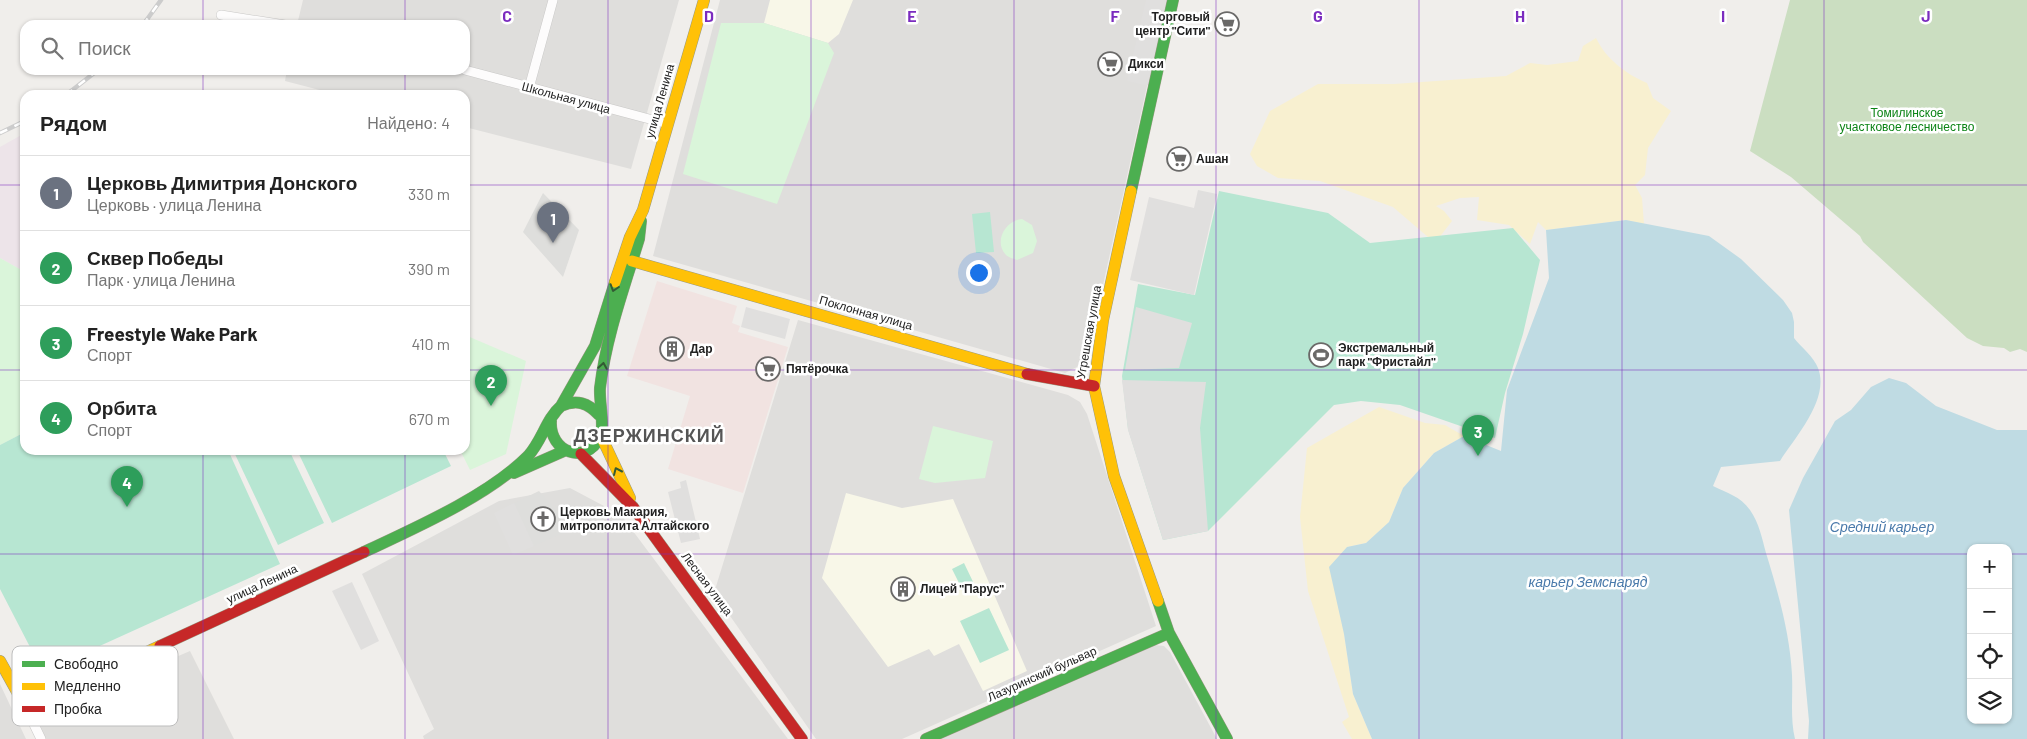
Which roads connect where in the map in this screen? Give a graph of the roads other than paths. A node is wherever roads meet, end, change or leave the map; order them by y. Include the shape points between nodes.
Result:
1 (553, 0) edge
2 (704, 0) edge
3 (1174, 0) edge
4 (221, 15) dead end
5 (253, 20) edge
6 (470, 71) edge
7 (529, 88) junction
8 (668, 124) junction
9 (643, 210) junction
10 (632, 260) junction
11 (1094, 386) junction
12 (561, 406) junction
13 (599, 415) junction
14 (551, 418) junction
15 (601, 436) junction
16 (564, 451) junction
17 (581, 454) junction
18 (506, 476) junction
19 (633, 507) junction
20 (1168, 633) junction
21 (160, 646) edge
22 (0, 660) edge
23 (12, 682) edge
24 (35, 726) edge
25 (41, 739) edge
26 (802, 739) edge
27 (926, 739) edge
28 (1227, 739) edge

1 - 7 street
2 - 8 street, улица Ленина
3 - 11 street, Угрешская улица via 1103,320
4 - 5 street
6 - 7 street, Школьная улица
7 - 8 street, Школьная улица
8 - 9 street, улица Ленина
9 - 10 street, улица Ленина
9 -> 12 street, улица Ленина via 630,237 595,346
10 - 11 street, Поклонная улица via 1019,371
13 -> 10 street, улица Ленина via 606,349
11 - 20 street, Угрешская улица via 1114,476
12 - 13 street via 569,402 583,402 592,406
12 - 14 street, улица Ленина
13 - 15 street, улица Ленина
14 - 16 street via 552,439
14 - 18 street, улица Ленина via 540,442
15 - 17 street via 597,444
19 -> 15 street, улица Ленина
16 - 17 street
16 - 18 street, улица Ленина
17 - 19 street, Лесная улица
18 - 21 street, улица Ленина via 428,522
19 - 26 street, Лесная улица
20 - 27 street, Лазуринский бульвар
20 - 28 street, Угрешская улица
22 - 23 street
24 - 25 street

